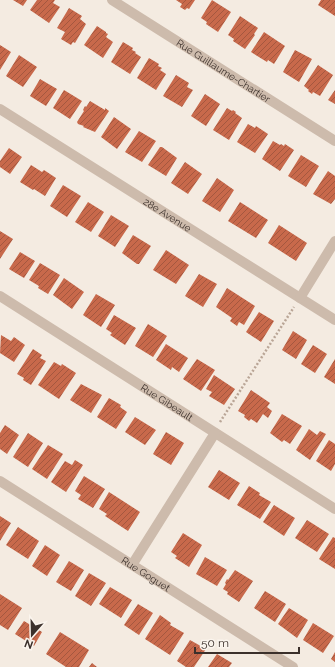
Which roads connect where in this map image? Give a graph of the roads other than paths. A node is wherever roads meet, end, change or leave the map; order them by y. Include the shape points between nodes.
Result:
1 (112, 0) edge
2 (0, 109) edge
3 (335, 141) edge
4 (335, 241) edge
5 (0, 296) edge
6 (300, 298) junction
7 (335, 320) edge
8 (215, 433) junction
9 (0, 482) edge
10 (335, 509) edge
11 (132, 565) junction
12 (292, 667) edge

1 - 3 street, Rue Guillaume-Chartier
2 - 6 street, 28e Avenue
4 - 6 street
5 - 8 street, Rue Gibeault
6 - 7 street, 28e Avenue
8 - 10 street, Rue Gibeault
8 - 11 street
9 - 11 street, Rue Goguet
11 - 12 street, Rue Goguet

